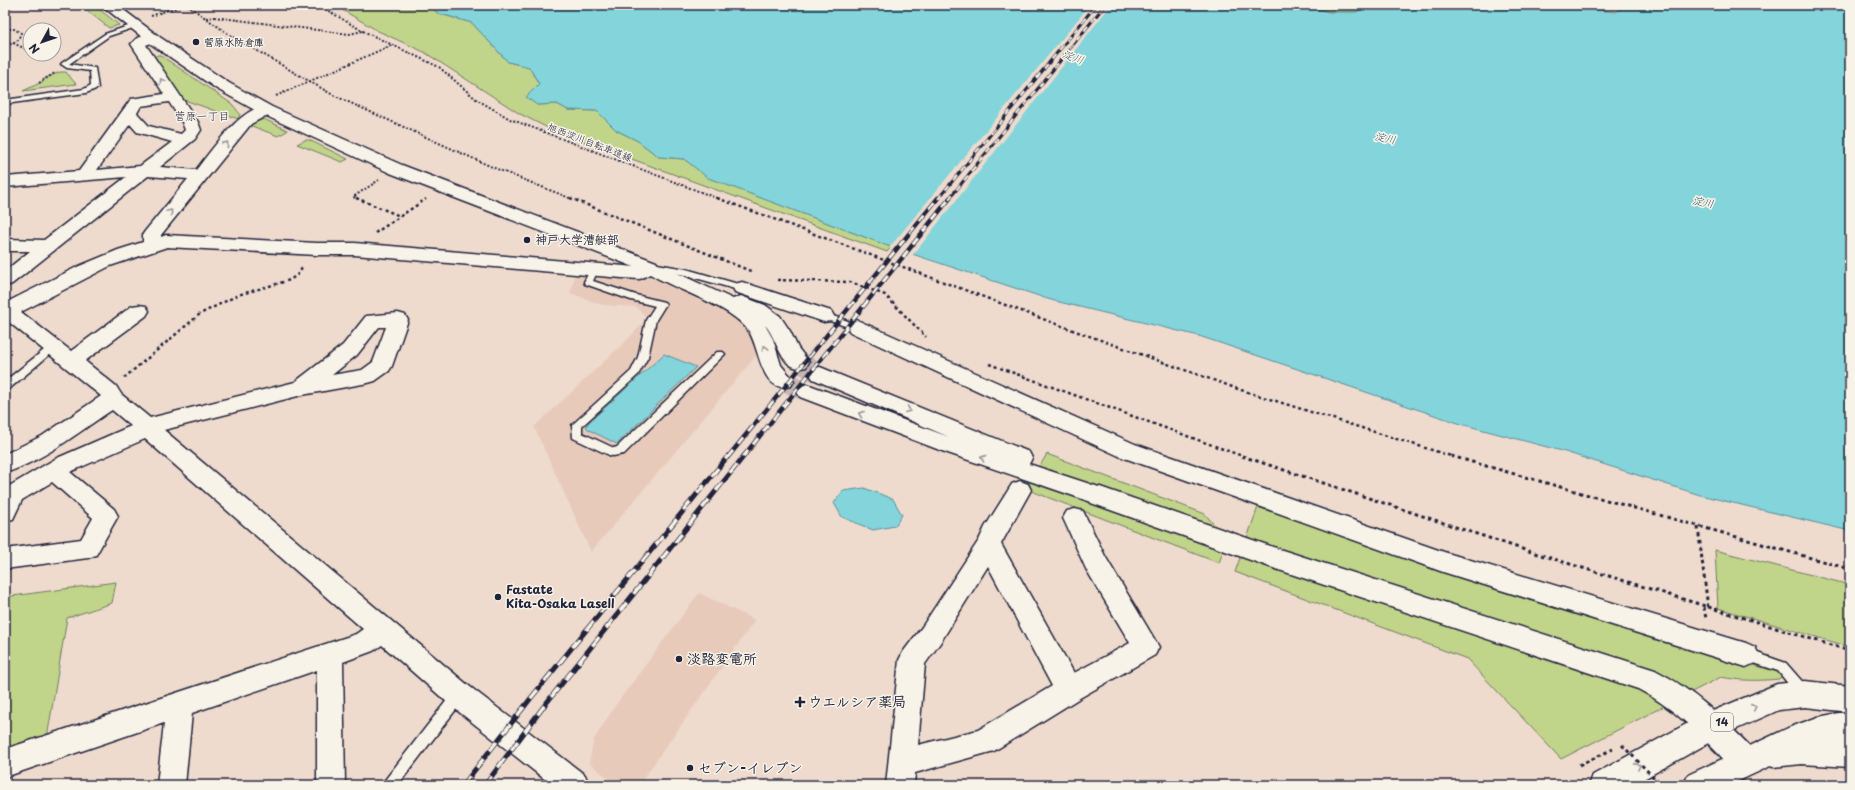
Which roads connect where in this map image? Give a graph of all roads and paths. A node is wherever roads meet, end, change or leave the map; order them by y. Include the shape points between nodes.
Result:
1 (108, 5) edge
2 (183, 5) edge
3 (186, 5) edge
4 (318, 5) edge
5 (147, 17) dead end
6 (205, 18) junction
7 (134, 26) junction
8 (5, 29) edge
9 (363, 30) junction
10 (151, 38) junction
11 (13, 43) junction
12 (393, 45) junction
13 (22, 47) edge
14 (5, 48) edge
15 (67, 66) junction
16 (309, 82) junction
17 (33, 85) dead end
18 (173, 97) junction
19 (5, 102) edge
20 (269, 104) junction
21 (129, 113) junction
22 (184, 140) junction
23 (396, 169) junction
24 (143, 171) junction
25 (85, 175) junction
26 (202, 175) junction
27 (5, 182) edge
28 (443, 188) junction
29 (400, 216) junction
30 (5, 245) edge
31 (152, 245) junction
32 (47, 246) junction
33 (317, 249) junction
34 (355, 249) junction
35 (649, 266) junction
36 (594, 270) junction
37 (759, 274) dead end
38 (5, 280) edge
39 (774, 280) dead end
40 (742, 288) joint
41 (6, 311) edge
42 (139, 311) dead end
43 (827, 317) joint
44 (857, 327) joint
45 (927, 338) dead end
46 (52, 348) junction
47 (720, 354) dead end
48 (70, 361) junction
49 (799, 362) tunnel mouth
50 (985, 362) dead end
51 (820, 374) tunnel mouth
52 (784, 381) tunnel mouth
53 (5, 386) edge
54 (302, 388) junction
55 (807, 392) tunnel mouth
56 (111, 395) junction
57 (147, 428) junction
58 (5, 464) edge
59 (54, 471) junction
60 (1020, 490) dead end
61 (1100, 496) junction
62 (5, 512) edge
63 (1075, 518) dead end
64 (1698, 527) junction
65 (989, 544) junction
66 (5, 559) edge
67 (1850, 569) edge
68 (1706, 608) junction
69 (1705, 613) dead end
70 (381, 630) junction
71 (1850, 651) edge
72 (330, 655) junction
73 (1746, 655) joint
74 (1069, 690) junction
75 (1805, 694) junction
76 (459, 695) junction
77 (1850, 699) edge
78 (179, 706) junction
79 (1711, 726) junction
80 (1850, 726) edge
81 (1850, 754) edge
82 (1750, 760) junction
83 (5, 763) edge
84 (1579, 765) dead end
85 (901, 774) edge
86 (171, 785) edge
87 (331, 785) edge
88 (390, 785) edge
89 (575, 785) edge
90 (1604, 785) edge
91 (1660, 785) edge
92 (1699, 785) edge

1 - 7 street
2 - 5 path
3 - 6 path
4 - 9 path, 旭西淀川自転車道線
6 - 9 path via 349,34
6 - 16 path
7 - 10 street
7 - 15 lane via 107,35 64,64
8 - 11 path via 14,29 21,33 18,40
9 - 12 path, 旭西淀川自転車道線
18 -> 10 street via 138,44
10 - 20 street via 223,86
11 - 13 path
11 - 14 path
12 - 16 path
12 - 64 path, 旭西淀川自転車道線 via 446,72 476,99 510,119 876,258 1241,390 1437,452
15 - 17 path
15 - 19 lane via 93,69 95,86 86,91
16 - 20 path
16 - 37 path via 492,167
18 - 21 street via 136,102
18 - 22 street via 193,130
20 - 23 street
26 -> 20 street via 245,121
21 - 22 street via 142,130
21 - 25 street
22 - 24 street
23 - 28 street
23 - 29 path via 353,197
24 - 25 street
24 - 26 street
24 - 32 street
25 - 27 street
31 -> 26 street via 152,234
28 - 29 path
28 - 35 street
29 - 34 path
30 - 32 street
31 - 33 street via 166,241
31 - 41 street via 82,271
32 - 38 street
33 - 34 street
33 - 56 path via 290,280 238,295 200,314
34 - 36 street
35 - 36 street via 640,272
35 - 40 lane via 686,272
35 - 49 street via 689,279 761,312 774,323 788,352
52 -> 35 street via 772,368 759,331 748,318 731,305 682,284
36 - 47 lane via 588,282 634,298 661,304 651,320 643,357 635,373 577,425 577,435 613,452 620,451
39 - 45 path via 850,282 885,296
40 - 43 street
41 - 46 street
42 - 48 street
43 - 44 lane
44 - 73 street via 1126,450 1443,562
46 - 48 street
46 - 53 lane
48 - 56 street
50 - 68 path via 1309,480
51 -> 61 street via 1014,455
54 - 54 street via 368,376 382,366 398,320 374,321 350,350
54 - 57 street via 162,422
61 -> 55 street via 1004,466
56 - 57 street
56 - 58 street via 63,433
57 - 59 street
57 - 70 street
59 - 62 street via 14,494
59 - 66 street via 106,516 103,522 88,548
60 - 65 street
61 - 79 street via 1270,557 1644,679 1674,694
63 - 74 street via 1095,562 1146,646
64 - 67 path, 旭西淀川自転車道線
64 - 68 path
65 - 74 street
65 - 85 street via 931,636 912,660
68 - 69 path
68 - 71 path
70 - 72 street via 364,643
70 - 76 street
72 - 78 street
72 - 87 street
73 - 75 lane via 1782,667
74 - 85 street via 984,742
75 - 77 street, 14
79 -> 75 street, 14 via 1777,697
76 - 88 lane
76 - 89 street
78 - 83 street
78 - 86 street
79 - 82 street
90 -> 79 street, 14
80 - 82 street via 1835,726 1814,731
81 - 82 street via 1784,752
82 - 92 street
84 - 91 path, bridge via 1622,744

